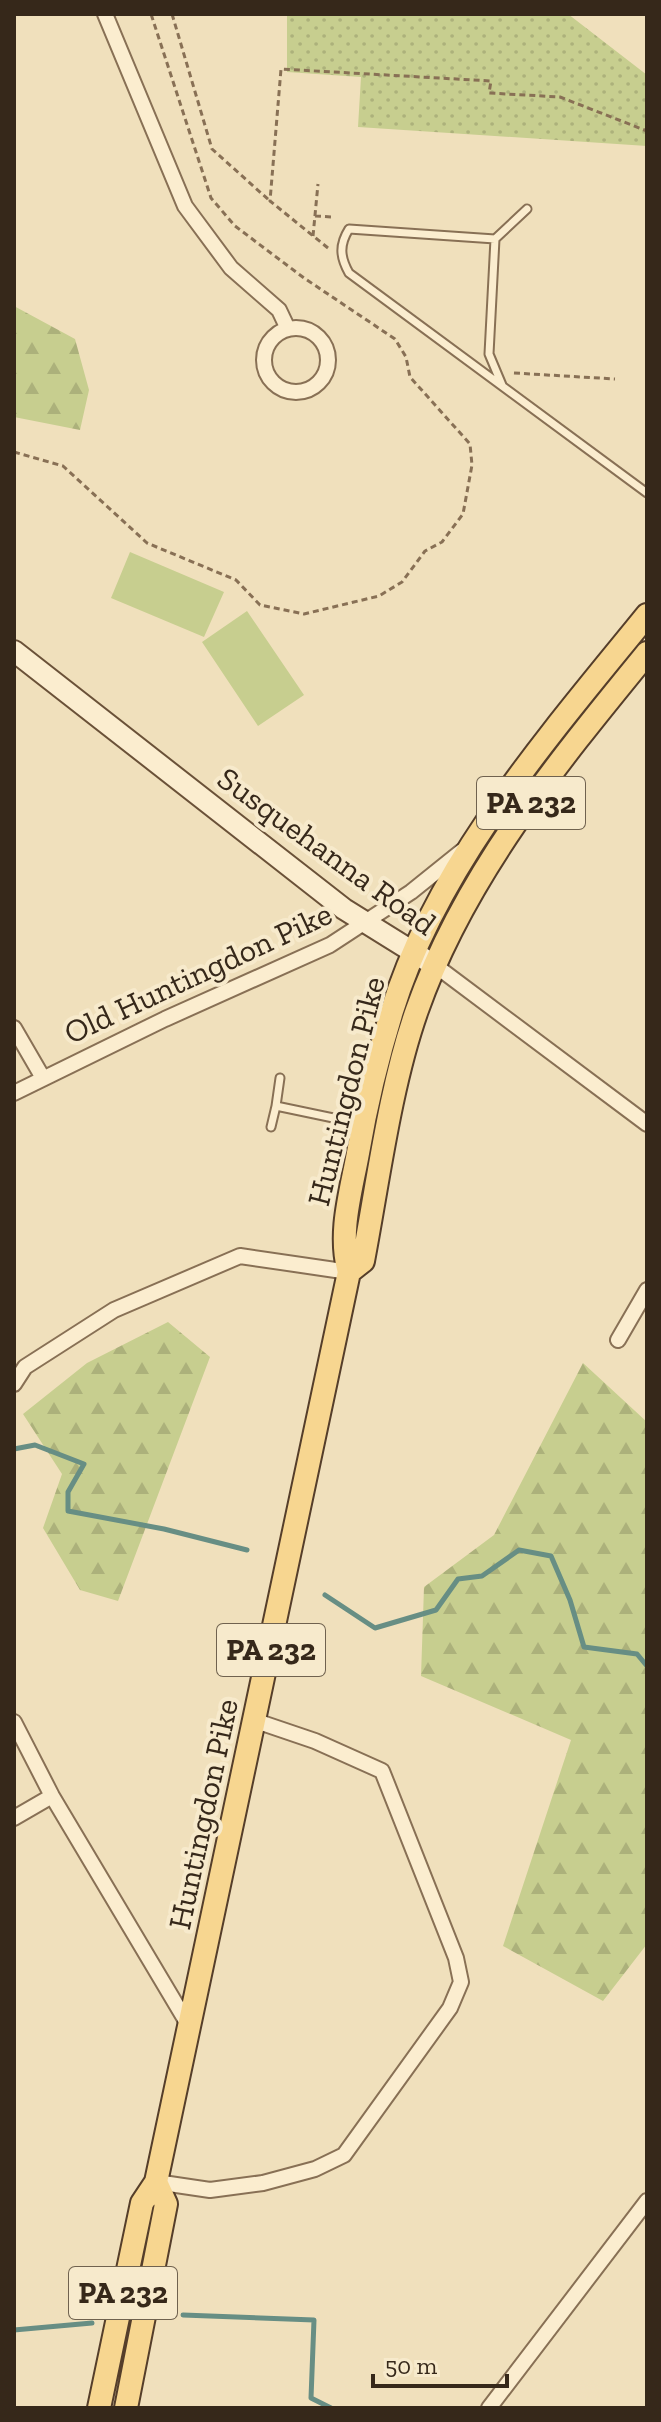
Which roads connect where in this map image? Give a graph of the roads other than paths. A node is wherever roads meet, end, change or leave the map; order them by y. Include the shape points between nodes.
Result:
1 (105, 14) edge
2 (527, 209) dead end
3 (495, 239) junction
4 (288, 329) junction
5 (502, 385) junction
6 (647, 493) edge
7 (645, 621) edge
8 (14, 651) edge
9 (647, 653) edge
10 (478, 838) junction
11 (365, 924) junction
12 (415, 954) junction
13 (436, 966) junction
14 (14, 1028) edge
15 (43, 1078) junction
16 (280, 1078) dead end
17 (14, 1093) edge
18 (276, 1106) junction
19 (364, 1124) junction
20 (647, 1124) edge
21 (271, 1127) dead end
22 (349, 1272) junction
23 (647, 1290) edge
24 (618, 1340) dead end
25 (14, 1384) edge
26 (256, 1721) junction
27 (14, 1722) edge
28 (52, 1796) junction
29 (14, 1818) edge
30 (189, 2027) junction
31 (156, 2182) junction
32 (647, 2201) edge
33 (99, 2408) edge
34 (126, 2408) edge
35 (489, 2408) edge

1 - 4 street via 185,206 231,268 279,310
2 - 3 lane
3 - 5 lane via 489,354
3 - 5 lane via 349,229 341,258 349,273
4 - 4 street via 270,341 265,372 280,388 301,392 319,382 327,353 308,330
5 - 6 lane
7 - 10 main road, Huntingdon Pike / PA 232 via 542,744
8 - 11 main road, Susquehanna Road
9 - 13 main road, Huntingdon Pike / PA 232 via 558,763 496,853
10 - 11 street, Old Huntingdon Pike
10 - 12 main road, Huntingdon Pike / PA 232
11 - 12 main road, Susquehanna Road
11 - 15 street, Old Huntingdon Pike
12 - 13 main road, Susquehanna Road
12 - 19 main road, Huntingdon Pike / PA 232 via 392,1009
13 - 20 street, Susquehanna Road
13 - 22 main road, Huntingdon Pike / PA 232 via 416,1011 363,1261
14 - 15 street
15 - 17 street, Old Huntingdon Pike
16 - 18 lane
18 - 19 lane
18 - 21 lane
19 - 22 main road, Huntingdon Pike / PA 232 via 342,1247
22 - 25 street via 240,1256 114,1310 25,1367
22 - 26 main road, Huntingdon Pike / PA 232
23 - 24 street
26 - 30 main road, Huntingdon Pike / PA 232
26 - 31 street via 382,1771 461,1982 450,2008 344,2155 263,2183 210,2190
27 - 28 street
28 - 29 street
28 - 30 street
30 - 31 main road, Huntingdon Pike / PA 232
31 - 33 main road, Huntingdon Pike / PA 232 via 142,2203
31 - 34 main road, Huntingdon Pike / PA 232 via 166,2204
32 - 35 street

